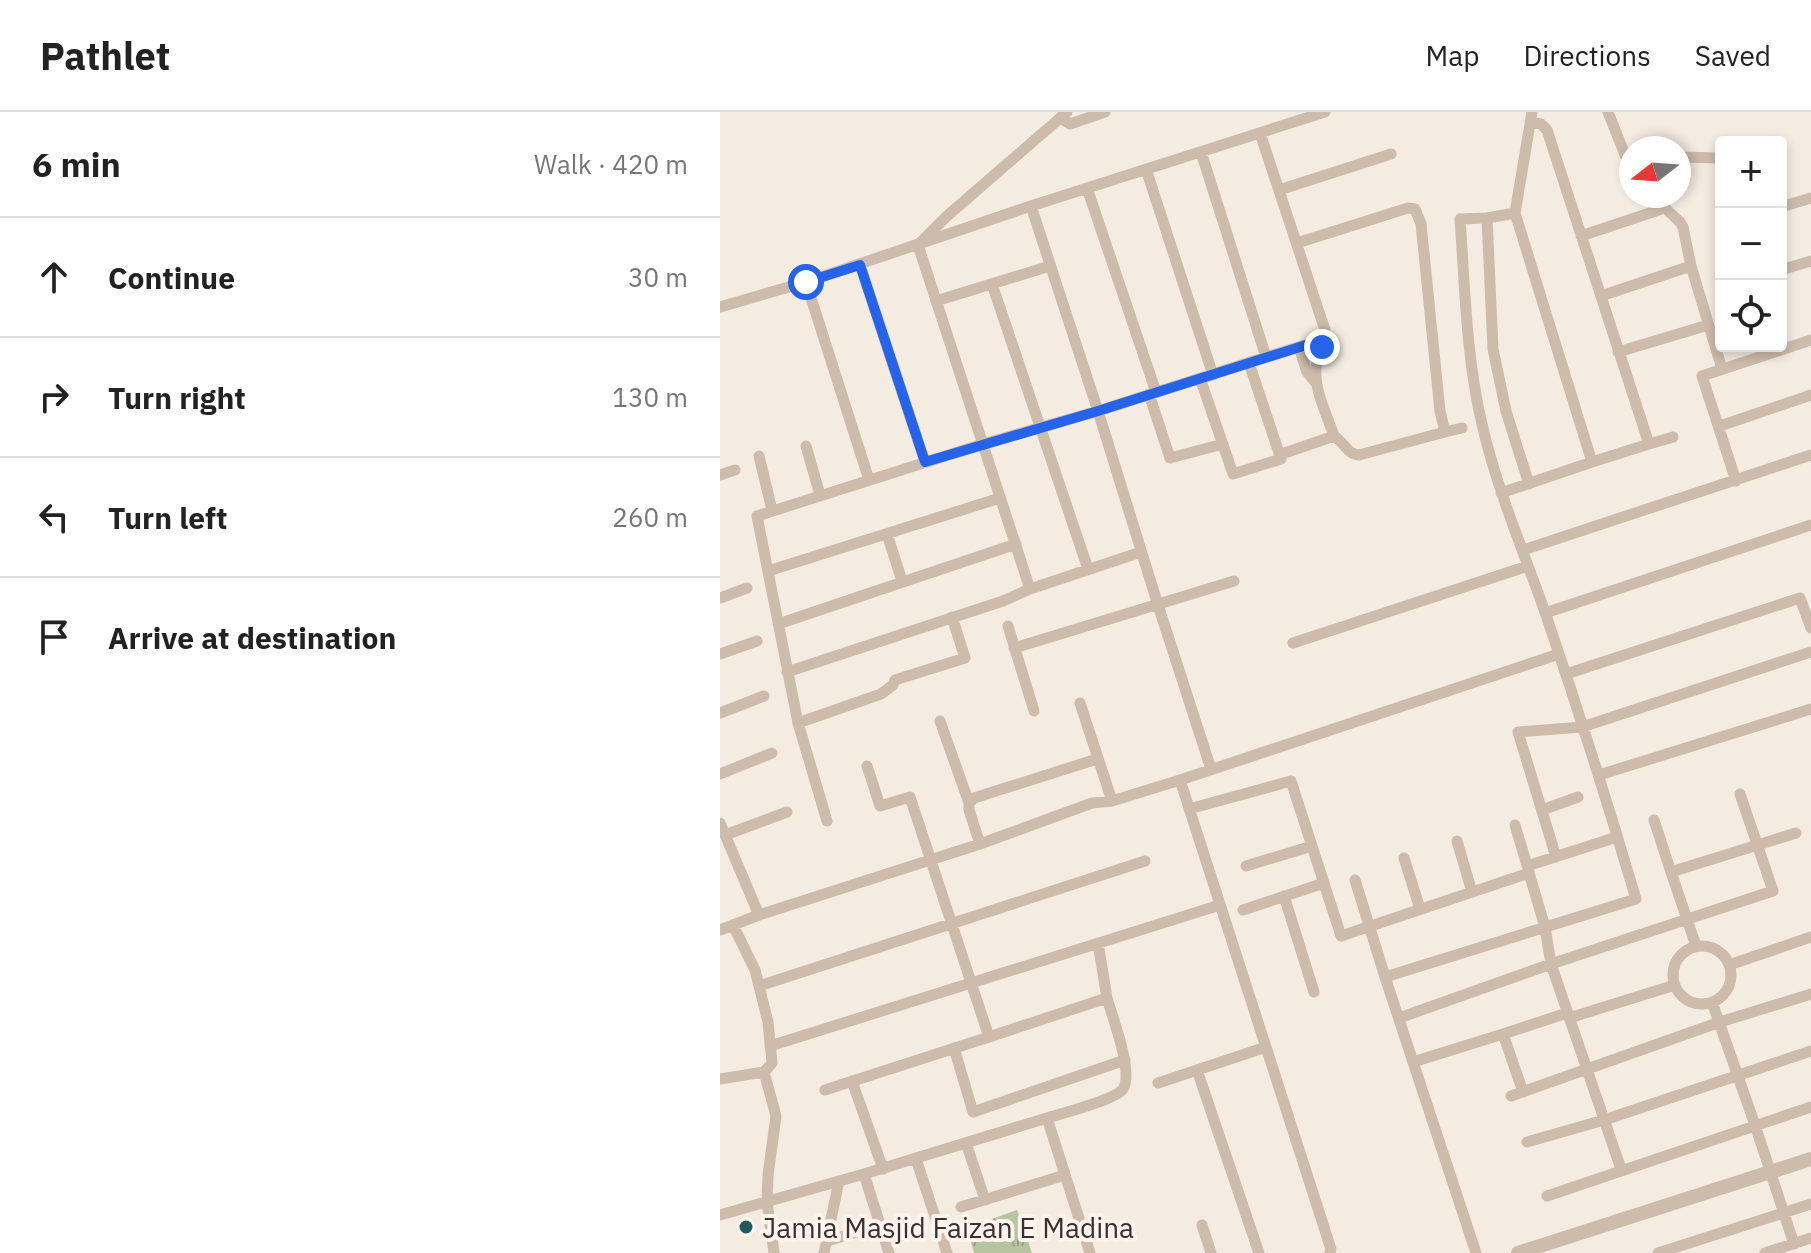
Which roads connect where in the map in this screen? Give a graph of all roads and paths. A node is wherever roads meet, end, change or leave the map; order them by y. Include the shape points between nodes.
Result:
1 (1105, 112) edge
2 (1324, 112) edge
3 (1608, 112) edge
4 (1063, 115) edge
5 (1300, 116) edge
6 (1531, 117) edge
7 (1260, 133) junction
8 (1619, 140) edge
9 (1201, 152) junction
10 (1391, 154) dead end
11 (1691, 157) edge
12 (1715, 158) edge
13 (1146, 169) junction
14 (1087, 188) junction
15 (1279, 190) junction
16 (1811, 198) edge
17 (1787, 205) edge
18 (1031, 206) junction
19 (1661, 208) edge
20 (1665, 208) edge
21 (1515, 213) junction
22 (1487, 218) junction
23 (1581, 236) junction
24 (1297, 243) junction
25 (918, 245) junction
26 (1811, 261) edge
27 (860, 265) junction
28 (1050, 266) junction
29 (1691, 266) junction
30 (1787, 268) edge
31 (806, 282) junction
32 (992, 284) junction
33 (1601, 296) junction
34 (936, 301) junction
35 (720, 307) edge
36 (1708, 325) junction
37 (1325, 339) junction
38 (1811, 340) edge
39 (1299, 347) junction
40 (1618, 352) junction
41 (1266, 357) junction
42 (1249, 363) junction
43 (1722, 369) junction
44 (1213, 375) junction
45 (1200, 378) junction
46 (1316, 383) junction
47 (1152, 393) junction
48 (1811, 395) edge
49 (1098, 411) junction
50 (1720, 426) junction
51 (1041, 428) junction
52 (1462, 428) dead end
53 (1445, 432) junction
54 (1334, 436) junction
55 (1673, 437) dead end
56 (983, 444) junction
57 (1223, 444) junction
58 (1649, 444) junction
59 (806, 446) dead end
60 (1279, 455) junction
61 (1811, 455) edge
62 (759, 456) dead end
63 (925, 462) junction
64 (1592, 462) junction
65 (735, 470) dead end
66 (720, 475) edge
67 (869, 480) junction
68 (1736, 481) junction
69 (1529, 484) junction
70 (1501, 493) junction
71 (820, 495) junction
72 (1000, 498) junction
73 (772, 510) junction
74 (1811, 525) edge
75 (887, 534) junction
76 (1016, 544) junction
77 (1523, 550) junction
78 (1141, 552) junction
79 (1528, 566) junction
80 (1088, 569) junction
81 (768, 571) junction
82 (902, 581) junction
83 (1234, 581) dead end
84 (747, 588) dead end
85 (1030, 589) junction
86 (720, 598) edge
87 (1158, 605) junction
88 (1545, 613) junction
89 (952, 617) junction
90 (778, 624) junction
91 (1008, 626) dead end
92 (1811, 628) edge
93 (757, 641) dead end
94 (1293, 643) dead end
95 (1014, 648) junction
96 (1811, 652) edge
97 (720, 654) edge
98 (1559, 654) junction
99 (787, 672) junction
100 (1566, 674) junction
101 (764, 696) dead end
102 (1080, 703) dead end
103 (1811, 709) edge
104 (1034, 711) dead end
105 (720, 713) edge
106 (940, 721) dead end
107 (798, 723) junction
108 (1582, 727) junction
109 (772, 753) dead end
110 (1097, 759) junction
111 (867, 766) dead end
112 (1211, 769) junction
113 (720, 774) edge
114 (1599, 775) junction
115 (1180, 780) junction
116 (1740, 794) dead end
117 (1578, 797) dead end
118 (1112, 801) junction
119 (969, 803) junction
120 (1189, 809) junction
121 (1542, 810) junction
122 (787, 812) dead end
123 (1654, 820) dead end
124 (827, 821) dead end
125 (1515, 825) dead end
126 (722, 829) edge
127 (1796, 833) dead end
128 (1617, 837) junction
129 (1457, 841) dead end
130 (980, 844) junction
131 (1757, 845) junction
132 (1312, 846) junction
133 (1556, 857) junction
134 (1404, 858) dead end
135 (931, 860) junction
136 (1145, 861) dead end
137 (1246, 866) dead end
138 (1528, 869) junction
139 (1671, 872) junction
140 (1355, 880) dead end
141 (1324, 883) junction
142 (1472, 892) junction
143 (1284, 896) junction
144 (1220, 905) junction
145 (1420, 909) junction
146 (1243, 910) dead end
147 (759, 915) junction
148 (1687, 920) junction
149 (952, 923) junction
150 (733, 925) junction
151 (1369, 926) junction
152 (1545, 927) junction
153 (720, 930) edge
154 (1811, 937) edge
155 (1098, 943) junction
156 (1696, 946) junction
157 (1551, 964) junction
158 (1729, 965) junction
159 (1385, 977) junction
160 (971, 984) junction
161 (1675, 985) junction
162 (759, 986) junction
163 (1314, 992) dead end
164 (1811, 994) edge
165 (1107, 998) junction
166 (1712, 1002) junction
167 (1568, 1015) junction
168 (1399, 1018) junction
169 (1720, 1022) junction
170 (1503, 1034) junction
171 (989, 1037) junction
172 (770, 1046) junction
173 (1266, 1047) junction
174 (954, 1048) junction
175 (1811, 1051) edge
176 (1125, 1060) junction
177 (1413, 1062) junction
178 (1197, 1070) junction
179 (1586, 1070) junction
180 (764, 1072) junction
181 (1737, 1075) junction
182 (720, 1079) edge
183 (852, 1081) junction
184 (1158, 1083) dead end
185 (825, 1090) dead end
186 (1811, 1107) edge
187 (1047, 1118) junction
188 (1604, 1120) junction
189 (1755, 1125) junction
190 (1527, 1142) dead end
191 (966, 1143) junction
192 (916, 1159) junction
193 (1811, 1159) edge
194 (883, 1169) junction
195 (1621, 1169) junction
196 (1771, 1172) junction
197 (864, 1174) junction
198 (1065, 1175) junction
199 (839, 1181) junction
200 (1547, 1196) dead end
201 (985, 1200) junction
202 (767, 1202) junction
203 (1811, 1204) edge
204 (961, 1207) dead end
205 (1785, 1213) junction
206 (720, 1215) edge
207 (880, 1225) junction
208 (1202, 1225) dead end
209 (1811, 1238) edge
210 (1794, 1244) junction
211 (826, 1247) edge
212 (774, 1253) edge
213 (889, 1253) edge
214 (947, 1253) edge
215 (1090, 1253) edge
216 (1211, 1253) edge
217 (1259, 1253) edge
218 (1330, 1253) edge
219 (1476, 1253) edge
220 (1518, 1253) edge
221 (1658, 1253) edge
222 (1765, 1253) edge

1 - 4 street via 1070,124
2 - 5 street
3 - 8 street
4 - 25 street
5 - 7 street
6 - 21 street
6 - 23 street via 1547,130
7 - 9 street
7 - 15 street
9 - 13 street
9 - 41 street
10 - 15 street
11 - 12 street
13 - 14 street
13 - 44 street
14 - 18 street
14 - 47 street
15 - 24 street
16 - 17 street
18 - 25 street
18 - 28 street
19 - 23 street
20 - 29 street via 1683,227
21 - 22 street
21 - 64 street
22 - 69 street via 1493,349
22 - 70 street via 1460,219 1471,371
23 - 33 street
24 - 37 street
24 - 53 street via 1415,209
25 - 27 street
25 - 34 street
26 - 30 street
27 - 31 street
27 - 63 street
28 - 32 street
28 - 49 street
29 - 33 street
29 - 36 street
31 - 35 street
31 - 67 street
32 - 34 street
32 - 51 street
33 - 40 street
34 - 56 street
36 - 40 street
36 - 43 street
37 - 39 street
37 - 46 street
38 - 43 street
39 - 41 street
39 - 46 street
40 - 58 street
41 - 42 street
42 - 44 street
42 - 60 street
43 - 50 street via 1702,376
44 - 45 street
45 - 47 street
45 - 57 street
46 - 54 street
47 - 49 street
47 - 57 street via 1170,458
48 - 50 street
49 - 51 street
49 - 78 street
50 - 68 street
51 - 56 street
51 - 80 street
52 - 53 street
53 - 54 street via 1359,455
54 - 60 street
55 - 58 street
56 - 63 street
56 - 72 street
57 - 60 street via 1233,474 1281,459
58 - 64 street
59 - 71 street
61 - 68 street
62 - 73 street
63 - 67 street
64 - 69 street
65 - 66 street
67 - 71 street
68 - 77 street
69 - 70 street
70 - 77 street
71 - 73 street
72 - 75 street
72 - 76 street
73 - 81 street via 757,516
74 - 88 street
75 - 81 street
75 - 82 street
76 - 82 street
76 - 85 street
77 - 79 street
78 - 80 street
78 - 87 street
79 - 88 street
79 - 94 street
80 - 85 street
81 - 90 street
82 - 90 street
83 - 87 street
84 - 86 street
85 - 89 street
87 - 95 street
87 - 112 street
88 - 98 street
89 - 99 street
89 - 107 street via 965,658 895,680 881,694
90 - 99 street
91 - 95 street
92 - 100 street via 1800,598
93 - 97 street
95 - 104 street
96 - 108 street
98 - 100 street
98 - 112 street
99 - 107 street
100 - 108 street
101 - 105 street
102 - 110 street
103 - 114 street
106 - 119 street
107 - 124 street
108 - 114 street
108 - 121 street via 1518,732
109 - 113 street
110 - 118 street
110 - 119 street
111 - 135 street via 880,806 910,797
112 - 115 street
114 - 128 street
115 - 118 street
115 - 120 street
116 - 131 street
117 - 121 street
118 - 130 street via 1092,803
119 - 130 street
120 - 132 street via 1291,781
120 - 144 street
121 - 133 street
122 - 126 street
123 - 139 street
125 - 138 street
126 - 147 street
127 - 131 street
128 - 133 street
128 - 152 street via 1636,899
129 - 142 street
130 - 135 street
131 - 139 street
131 - 148 street via 1773,891
132 - 137 street
132 - 141 street
133 - 138 street
134 - 145 street
135 - 147 street
135 - 149 street
136 - 149 street
138 - 142 street
138 - 152 street
139 - 148 street
140 - 151 street
141 - 143 street
141 - 151 street via 1341,936
142 - 145 street
143 - 146 street
143 - 163 street
144 - 155 street
144 - 173 street
145 - 151 street
147 - 150 street
148 - 156 street
148 - 157 street
149 - 160 street
149 - 162 street
150 - 153 street
150 - 162 street
151 - 159 street
152 - 157 street
152 - 159 street
154 - 158 street
155 - 160 street
155 - 165 street
156 - 158 street via 1712,948
156 - 161 street via 1674,965
157 - 167 street
157 - 168 street
158 - 166 street via 1726,991
159 - 168 street
160 - 171 street
160 - 172 street
161 - 166 street via 1694,1003
161 - 167 street
162 - 172 street
164 - 169 street
165 - 171 street
165 - 176 street
166 - 169 street
167 - 170 street
167 - 179 street
168 - 177 street
169 - 179 street
169 - 181 street
170 - 177 street
170 - 179 street via 1517,1094
171 - 174 street
172 - 180 street via 772,1063
173 - 178 street
173 - 218 street
174 - 176 street via 973,1112
174 - 183 street
175 - 181 street
176 - 187 street via 1126,1080 1113,1097
177 - 219 street
178 - 184 street
178 - 217 street
179 - 188 street
180 - 182 street
180 - 202 street via 776,1116
181 - 188 street
181 - 189 street
183 - 185 street
183 - 194 street
186 - 189 street
187 - 191 street
187 - 198 street
188 - 190 street
188 - 195 street
189 - 195 street
189 - 196 street
191 - 192 street
191 - 201 street
192 - 194 street
192 - 214 street
193 - 196 street
194 - 197 street
195 - 200 street
196 - 205 street
196 - 220 street
197 - 199 street
197 - 207 street
198 - 201 street
198 - 215 street
199 - 202 street
199 - 211 street
201 - 204 street
202 - 206 street
202 - 212 street
203 - 205 street
205 - 210 street
205 - 221 street
207 - 211 street
207 - 213 street
208 - 216 street
209 - 210 street
210 - 222 street

